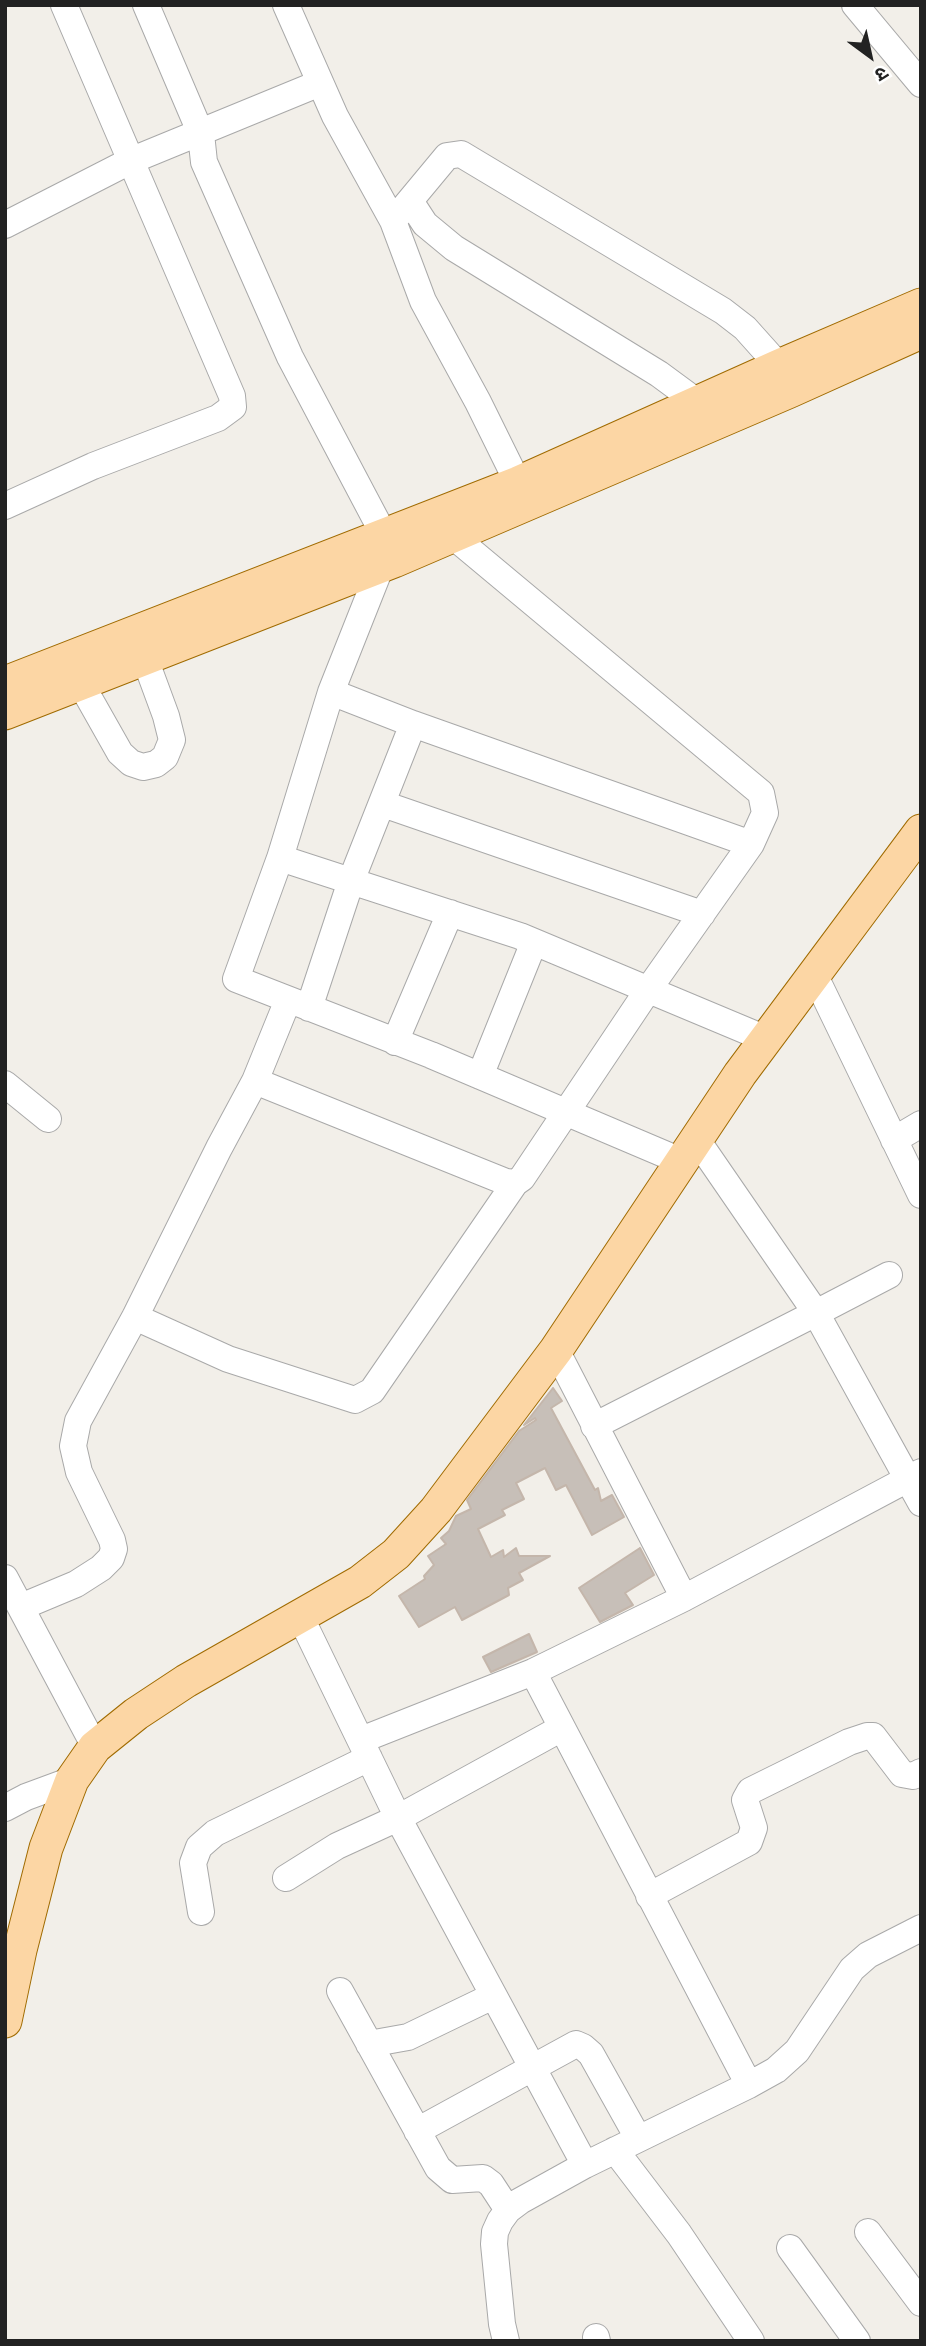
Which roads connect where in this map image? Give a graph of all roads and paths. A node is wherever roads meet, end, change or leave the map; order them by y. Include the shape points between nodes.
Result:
1 (64, 5) edge
2 (146, 5) edge
3 (286, 5) edge
4 (855, 5) edge
5 (320, 83) junction
6 (921, 84) edge
7 (201, 134) junction
8 (130, 161) junction
9 (410, 201) junction
10 (393, 222) junction
11 (5, 225) edge
12 (921, 305) edge
13 (921, 331) edge
14 (779, 366) junction
15 (697, 402) junction
16 (522, 494) junction
17 (8, 497) edge
18 (453, 536) junction
19 (382, 551) junction
20 (145, 659) junction
21 (5, 683) edge
22 (81, 684) junction
23 (331, 692) junction
24 (5, 713) edge
25 (413, 724) junction
26 (383, 804) junction
27 (920, 832) edge
28 (751, 844) junction
29 (281, 858) junction
30 (351, 881) junction
31 (450, 913) junction
32 (702, 914) junction
33 (534, 942) junction
34 (814, 974) junction
35 (648, 990) junction
36 (299, 1004) junction
37 (766, 1039) junction
38 (395, 1042) junction
39 (480, 1076) junction
40 (255, 1082) junction
41 (5, 1084) edge
42 (565, 1111) junction
43 (48, 1119) dead end
44 (921, 1124) edge
45 (894, 1140) junction
46 (690, 1151) junction
47 (515, 1183) junction
48 (921, 1195) edge
49 (889, 1275) dead end
50 (816, 1314) junction
51 (135, 1317) junction
52 (556, 1350) junction
53 (594, 1426) junction
54 (914, 1475) edge
55 (921, 1503) edge
56 (5, 1578) edge
57 (684, 1598) junction
58 (21, 1607) junction
59 (301, 1618) junction
60 (533, 1672) junction
61 (561, 1729) junction
62 (95, 1747) junction
63 (365, 1749) junction
64 (921, 1772) edge
65 (72, 1780) junction
66 (5, 1808) edge
67 (398, 1818) junction
68 (286, 1878) dead end
69 (649, 1896) junction
70 (201, 1912) dead end
71 (921, 1928) edge
72 (341, 1991) dead end
73 (494, 1996) junction
74 (5, 2021) edge
75 (369, 2044) junction
76 (532, 2067) junction
77 (749, 2085) junction
78 (417, 2131) junction
79 (627, 2144) junction
80 (585, 2165) junction
81 (508, 2210) junction
82 (868, 2232) dead end
83 (790, 2248) dead end
84 (920, 2301) edge
85 (504, 2332) edge
86 (751, 2341) edge
87 (857, 2341) edge

1 - 8 street
2 - 7 street
3 - 5 street
4 - 6 street
5 - 7 street
5 - 10 street
7 - 8 street
7 - 19 street via 204,162
8 - 11 street
8 - 17 street via 233,407 218,418
9 - 10 street
9 - 14 street via 447,156 461,154 723,311
9 - 15 street via 425,224 454,248
10 - 16 street via 423,301
12 - 14 main road
13 - 16 main road via 790,391
14 - 15 main road
15 - 16 main road
16 - 18 main road
16 - 19 main road
18 - 19 main road
18 - 28 street via 761,793 765,813
19 - 20 main road
19 - 21 main road
19 - 23 street
20 - 22 main road
20 - 22 street via 172,740 165,757 156,764 143,767 120,753
22 - 24 main road
23 - 25 street
23 - 29 street
25 - 26 street
25 - 28 street
26 - 30 street
26 - 32 street
27 - 34 main road
28 - 32 street
29 - 30 street
29 - 36 street via 236,979
30 - 31 street
30 - 36 street
31 - 33 street
31 - 38 street
32 - 35 street
33 - 35 street
33 - 39 street
34 - 37 main road
34 - 45 street
35 - 37 street
35 - 42 street
36 - 38 street
36 - 40 street
37 - 46 main road
38 - 39 street
39 - 42 street
40 - 47 street
40 - 51 street
41 - 43 street
42 - 46 street
42 - 47 street
44 - 45 street
45 - 48 street
46 - 50 street
46 - 52 main road
47 - 51 street via 372,1391 355,1400 228,1359
49 - 50 street
50 - 53 street
50 - 54 street
51 - 58 street via 78,1421 73,1446 79,1472 112,1540 111,1558 76,1584
52 - 53 street
52 - 59 main road via 436,1510 396,1554
53 - 57 street
54 - 55 street
54 - 57 street
56 - 58 street
57 - 60 street
58 - 62 street
59 - 62 main road via 186,1681
59 - 63 street
60 - 61 street
60 - 63 street
61 - 67 street
61 - 69 street
62 - 65 main road
63 - 67 street
63 - 70 street via 215,1833 199,1847 194,1870
64 - 69 street via 902,1774 873,1736 849,1742 750,1791 745,1800 754,1828 749,1842
65 - 66 street
65 - 74 main road via 46,1847
67 - 68 street via 337,1846
67 - 73 street
69 - 77 street
71 - 77 street via 868,1955 852,1969 797,2052
72 - 75 street
73 - 75 street via 408,2037
73 - 76 street
75 - 78 street
76 - 78 street
76 - 79 street via 566,2048 583,2047 591,2054
76 - 80 street
77 - 79 street
78 - 81 street via 445,2175 483,2178
79 - 80 street
79 - 86 street via 679,2234
80 - 81 street
81 - 85 street via 495,2232 494,2245
82 - 84 street
83 - 87 street

